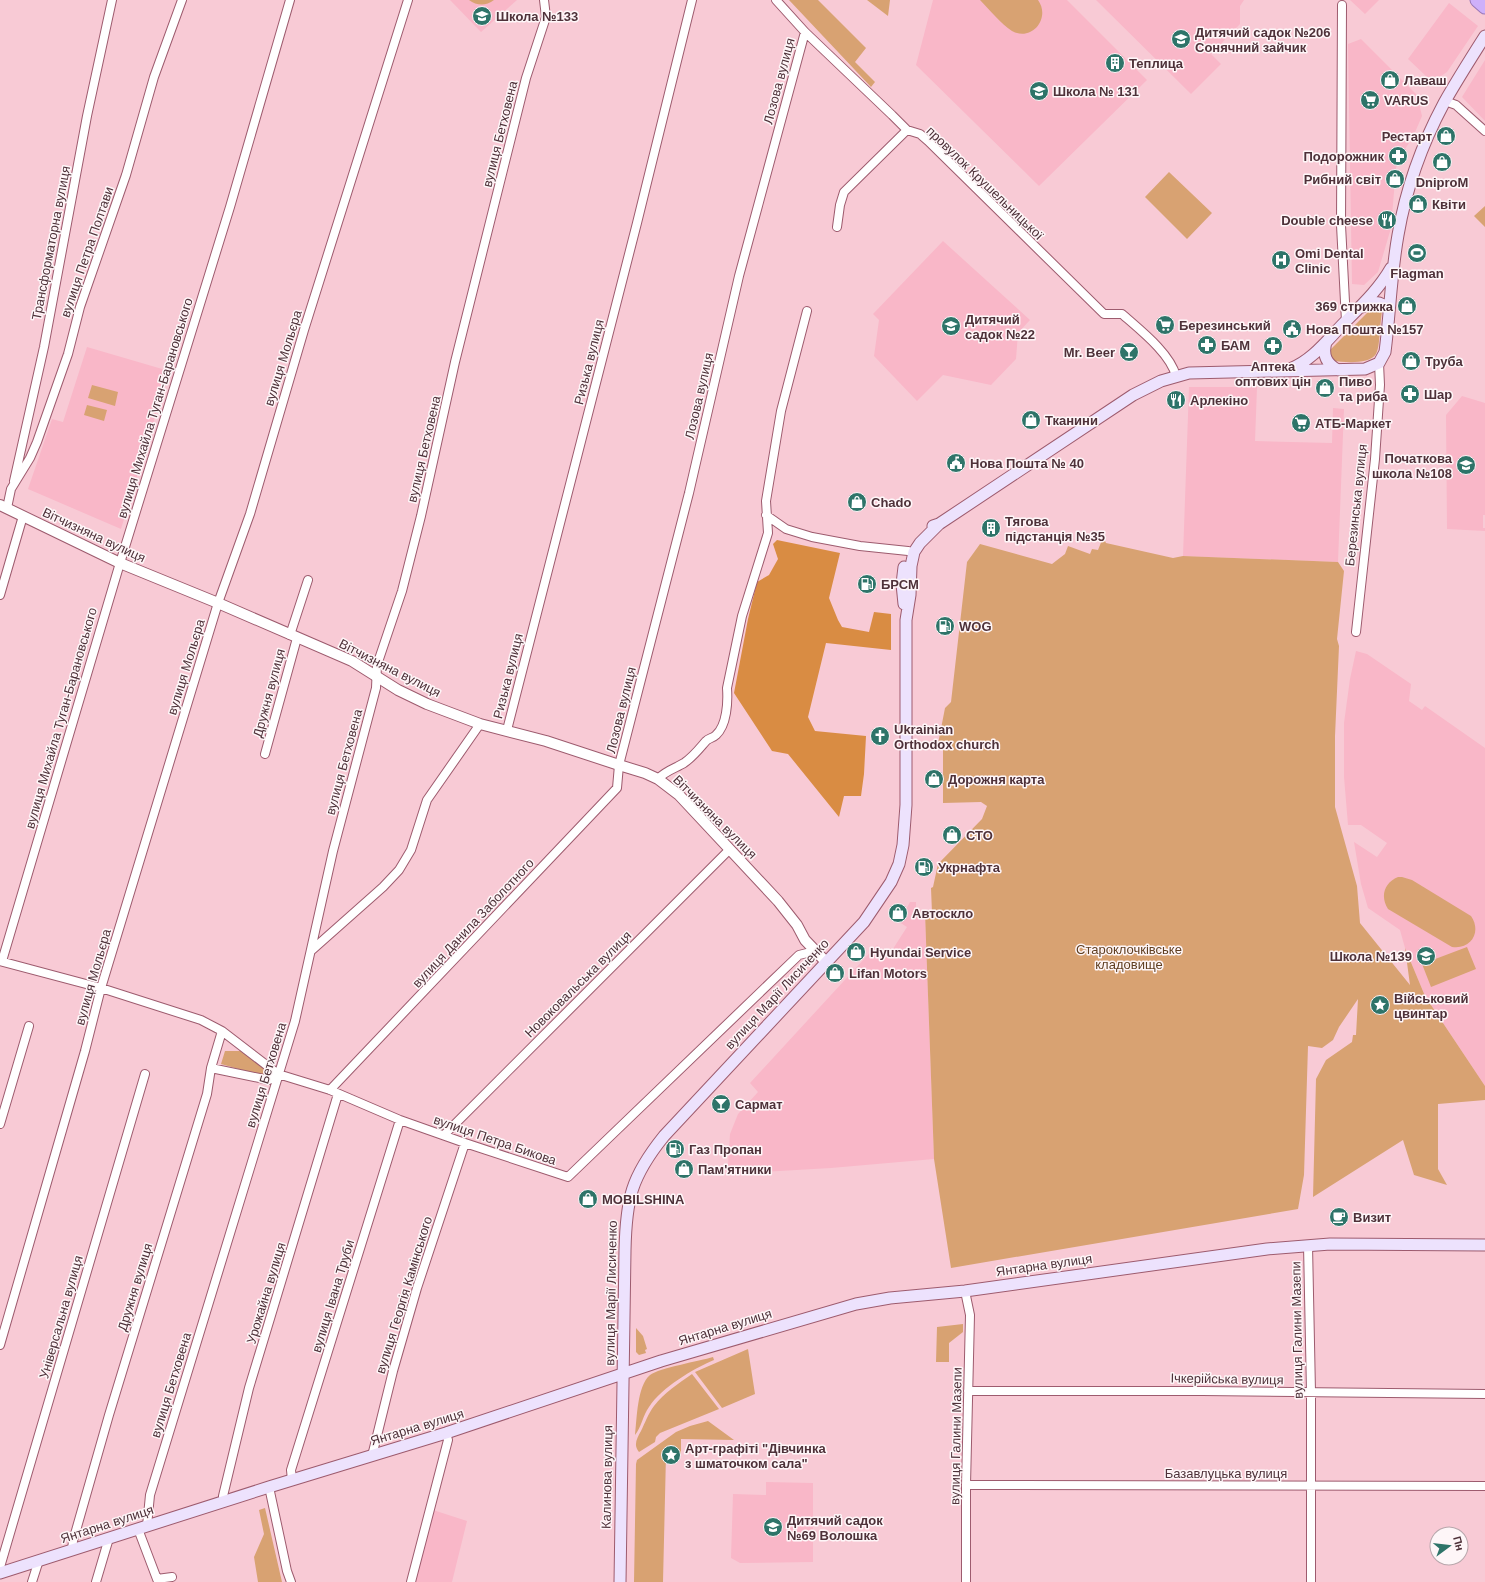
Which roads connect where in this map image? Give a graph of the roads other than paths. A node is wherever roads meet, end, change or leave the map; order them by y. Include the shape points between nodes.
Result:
1 (112, 0) edge
2 (182, 0) edge
3 (290, 0) edge
4 (408, 0) edge
5 (544, 0) edge
6 (692, 0) edge
7 (776, 0) edge
8 (1477, 0) edge
9 (1342, 5) dead end
10 (1485, 7) edge
11 (805, 32) junction
12 (1485, 36) edge
13 (1445, 101) junction
14 (907, 130) junction
15 (1485, 131) edge
16 (837, 227) dead end
17 (1393, 264) junction
18 (1362, 307) junction
19 (1389, 310) junction
20 (807, 311) dead end
21 (1346, 321) junction
22 (1326, 342) junction
23 (1379, 363) junction
24 (1338, 370) junction
25 (1286, 371) junction
26 (1176, 376) junction
27 (11, 489) junction
28 (3, 506) edge
29 (23, 516) junction
30 (769, 517) junction
31 (939, 524) junction
32 (908, 551) junction
33 (120, 562) junction
34 (308, 580) dead end
35 (0, 595) edge
36 (218, 603) junction
37 (906, 616) junction
38 (1356, 632) dead end
39 (294, 636) junction
40 (376, 676) junction
41 (480, 724) junction
42 (507, 730) junction
43 (265, 754) dead end
44 (619, 765) junction
45 (658, 779) junction
46 (729, 850) junction
47 (312, 950) junction
48 (815, 952) junction
49 (1, 961) edge
50 (826, 962) junction
51 (101, 988) junction
52 (29, 1026) dead end
53 (222, 1030) junction
54 (211, 1068) junction
55 (145, 1074) dead end
56 (278, 1074) junction
57 (330, 1090) junction
58 (338, 1094) junction
59 (400, 1120) junction
60 (0, 1124) edge
61 (444, 1135) junction
62 (465, 1143) junction
63 (1308, 1245) junction
64 (1485, 1245) edge
65 (965, 1291) junction
66 (0, 1345) edge
67 (623, 1373) junction
68 (968, 1391) junction
69 (1311, 1392) junction
70 (1485, 1394) edge
71 (446, 1433) junction
72 (372, 1456) junction
73 (292, 1480) junction
74 (966, 1485) junction
75 (1311, 1485) junction
76 (1485, 1486) edge
77 (269, 1487) junction
78 (223, 1501) junction
79 (143, 1527) junction
80 (109, 1538) junction
81 (72, 1550) junction
82 (39, 1560) junction
83 (0, 1567) edge
84 (0, 1573) edge
85 (172, 1578) dead end
86 (157, 1580) edge
87 (32, 1582) edge
88 (96, 1582) edge
89 (291, 1582) edge
90 (411, 1582) edge
91 (620, 1582) edge
92 (966, 1582) edge
93 (1311, 1582) edge

1 - 27 street, Трансформаторна вулиця via 87,116 44,347
2 - 27 street, вулиця Петра Полтави via 154,77 126,175 80,307 68,354 30,458
3 - 33 street, вулиця Михайла Туган-Барановського via 230,207
4 - 36 street, вулиця Мольєра via 304,330 250,514
5 - 40 street, вулиця Бетховена via 546,17 526,78 455,362 421,516 402,591 377,665
6 - 42 street, Ризька вулиця
7 - 11 street, провулок Крушельницької
8 - 10 highway
9 - 21 street via 1341,225
11 - 14 street, провулок Крушельницької
11 - 44 street, Лозова вулиця via 739,276 690,485
12 - 13 main road, Березинська вулиця
13 - 15 street via 1456,104
13 - 17 main road, Березинська вулиця via 1410,186
14 - 16 street via 844,192
14 - 26 street, провулок Крушельницької via 920,134 928,141 1104,314 1122,314 1164,354 1173,365
17 - 18 main road, Березинська вулиця
17 - 19 main road, Березинська вулиця
18 - 19 main road via 1375,302 1383,304
18 - 21 main road, вулиця Марії Лисиченко
19 - 23 main road, Березинська вулиця via 1385,352
20 - 30 street via 781,412 766,501
21 - 22 main road, вулиця Марії Лисиченко
22 - 24 main road via 1325,358
22 - 25 main road, вулиця Марії Лисиченко via 1306,360
23 - 24 main road, вулиця Марії Лисиченко via 1365,369
23 - 38 street, Березинська вулиця via 1375,459
24 - 25 main road, вулиця Марії Лисиченко
25 - 26 main road, вулиця Марії Лисиченко via 1201,372
26 - 31 main road, вулиця Марії Лисиченко via 1132,395
27 - 28 street, вулиця Петра Полтави
28 - 29 street, Вітчизняна вулиця
29 - 33 street, Вітчизняна вулиця
29 - 35 street
30 - 32 street via 786,529 812,537
30 - 45 street via 768,533 742,616 721,728 716,736 708,739 686,762
31 - 32 main road, вулиця Марії Лисиченко via 921,533
31 - 37 main road, вулиця Марії Лисиченко via 920,542 914,552
32 - 37 main road, вулиця Марії Лисиченко via 902,584
33 - 36 street, Вітчизняна вулиця
33 - 49 street, вулиця Михайла Туган-Барановського
34 - 39 street, Дружня вулиця
36 - 39 street, Вітчизняна вулиця
36 - 51 street, вулиця Мольєра
37 - 50 main road, вулиця Марії Лисиченко via 906,805 899,864 873,910
39 - 40 street, Вітчизняна вулиця via 352,661
39 - 43 street, Дружня вулиця
40 - 41 street, Вітчизняна вулиця via 427,704
40 - 47 street, вулиця Бетховена via 376,688 334,851
41 - 42 street, Вітчизняна вулиця
41 - 47 street via 427,800 411,850 399,870
42 - 44 street, Вітчизняна вулиця
44 - 45 street, Вітчизняна вулиця
44 - 57 street, вулиця Данила Заболотного via 617,788
45 - 46 street, Вітчизняна вулиця via 679,795
46 - 48 street, Вітчизняна вулиця via 778,901
46 - 61 street, Новоковальська вулиця
47 - 56 street, вулиця Бетховена via 295,1021
48 - 50 street, Вітчизняна вулиця
48 - 62 street, вулиця Петра Бикова via 799,955 568,1177
49 - 51 street
50 - 67 main road, вулиця Марії Лисиченко via 664,1136 648,1156 636,1178 628,1204 625,1230
51 - 53 street via 201,1020
51 - 66 street, вулиця Мольєра
52 - 60 street
53 - 54 street, Дружня вулиця
53 - 56 street
54 - 56 street via 268,1080
54 - 81 street, Дружня вулиця via 207,1094 107,1422
55 - 83 street, Універсальна вулиця
56 - 57 street, вулиця Петра Бикова
56 - 79 street, вулиця Бетховена via 150,1495
57 - 58 street, вулиця Петра Бикова
58 - 59 street, вулиця Петра Бикова
58 - 78 street, Урожайна вулиця via 249,1388
59 - 61 street, вулиця Петра Бикова
59 - 73 street, вулиця Івана Труби via 291,1470
61 - 62 street, вулиця Петра Бикова
62 - 72 street, вулиця Георгія Камінського via 393,1371
63 - 64 main road, Янтарна вулиця
63 - 65 main road, Янтарна вулиця
63 - 69 street, вулиця Галини Мазепи
65 - 67 main road, Янтарна вулиця via 856,1304
65 - 68 street, вулиця Галини Мазепи via 970,1311
67 - 71 main road, Янтарна вулиця
67 - 91 main road, Калинова вулиця
68 - 69 street, Ічкерійська вулиця
68 - 74 street, вулиця Галини Мазепи
69 - 70 street, Ічкерійська вулиця
69 - 75 street, вулиця Галини Мазепи
71 - 72 main road, Янтарна вулиця
71 - 90 street via 448,1440
72 - 73 main road, Янтарна вулиця
73 - 77 main road, Янтарна вулиця
74 - 75 street, Базавлуцька вулиця
74 - 92 street, вулиця Галини Мазепи
75 - 76 street, Базавлуцька вулиця
75 - 93 street, вулиця Галини Мазепи
77 - 78 main road, Янтарна вулиця
77 - 89 street
78 - 79 main road, Янтарна вулиця
79 - 80 main road, Янтарна вулиця
79 - 86 street
80 - 81 main road, Янтарна вулиця
80 - 88 street
81 - 82 main road, Янтарна вулиця
82 - 84 main road, Янтарна вулиця
82 - 87 street
85 - 86 street

